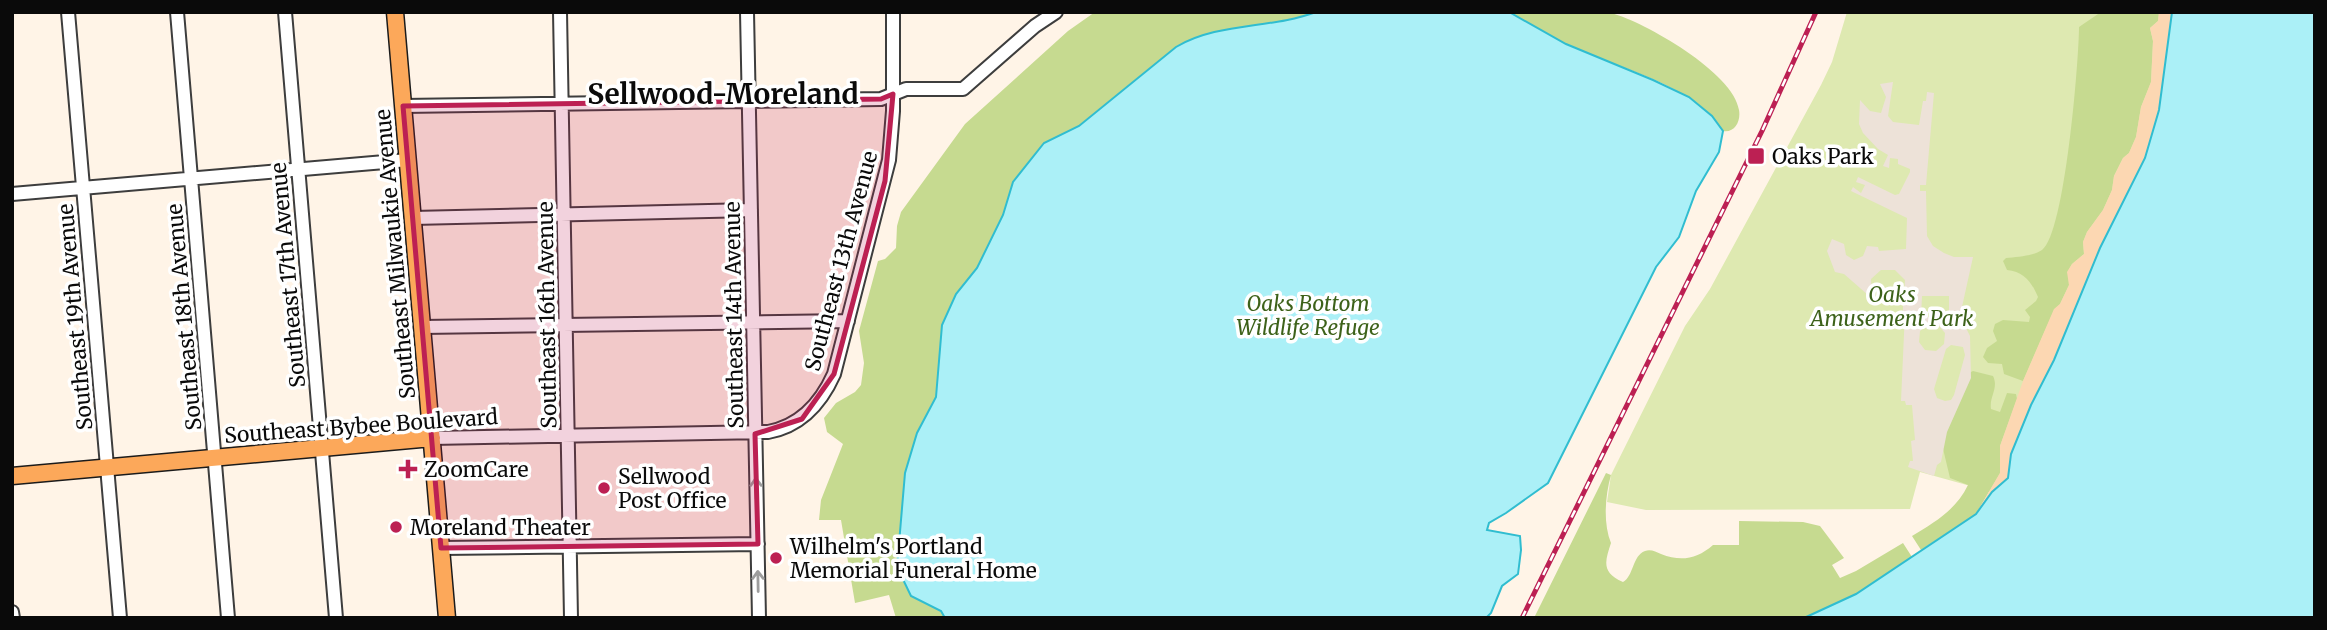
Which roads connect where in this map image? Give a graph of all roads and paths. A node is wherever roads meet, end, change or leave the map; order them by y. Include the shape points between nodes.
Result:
1 (68, 12) edge
2 (177, 12) edge
3 (285, 12) edge
4 (395, 12) edge
5 (560, 12) edge
6 (747, 12) edge
7 (893, 12) edge
8 (1056, 12) edge
9 (893, 94) junction
10 (748, 101) junction
11 (562, 105) junction
12 (403, 106) junction
13 (408, 160) junction
14 (298, 169) junction
15 (191, 178) junction
16 (83, 187) junction
17 (12, 194) edge
18 (751, 210) junction
19 (564, 214) junction
20 (413, 218) junction
21 (753, 321) junction
22 (848, 321) junction
23 (566, 325) junction
24 (422, 327) junction
25 (755, 432) junction
26 (568, 435) junction
27 (432, 438) junction
28 (323, 448) junction
29 (215, 458) junction
30 (108, 468) junction
31 (12, 476) edge
32 (758, 544) junction
33 (570, 545) junction
34 (441, 548) junction
35 (12, 612) edge
36 (13, 618) edge
37 (120, 618) edge
38 (228, 618) edge
39 (336, 618) edge
40 (447, 618) edge
41 (571, 618) edge
42 (759, 618) edge

1 - 16 street, Southeast 19th Avenue
2 - 15 street, Southeast 18th Avenue
3 - 14 street, Southeast 17th Avenue
4 - 12 main road, Southeast Milwaukie Avenue
5 - 11 street, Southeast 16th Avenue
6 - 10 street, Southeast 14th Avenue
7 - 9 street, Southeast 13th Avenue
8 - 9 street via 965,89 906,89
9 - 10 street via 881,99
9 - 22 street, Southeast 13th Avenue via 889,160
10 - 11 street
10 - 18 street, Southeast 14th Avenue
11 - 12 street
11 - 19 street, Southeast 16th Avenue
12 - 13 main road, Southeast Milwaukie Avenue
13 - 14 street
13 - 20 main road, Southeast Milwaukie Avenue
14 - 15 street
14 - 28 street, Southeast 17th Avenue
15 - 16 street
15 - 29 street, Southeast 18th Avenue
16 - 17 street
16 - 30 street, Southeast 19th Avenue
18 - 19 street
18 - 21 street, Southeast 14th Avenue
19 - 20 street
19 - 23 street, Southeast 16th Avenue
20 - 24 main road, Southeast Milwaukie Avenue
21 - 22 street
21 - 23 street
21 - 25 street, Southeast 14th Avenue
22 - 25 street, Southeast 13th Avenue via 834,373 811,409 788,426
23 - 24 street
23 - 26 street, Southeast 16th Avenue
24 - 27 main road, Southeast Milwaukie Avenue
25 - 26 street, Southeast Bybee Boulevard
32 -> 25 street, Southeast 14th Avenue
26 - 27 street, Southeast Bybee Boulevard
26 - 33 street, Southeast 16th Avenue
27 - 28 main road, Southeast Bybee Boulevard
27 - 34 main road, Southeast Milwaukie Avenue
28 - 29 main road, Southeast Bybee Boulevard
28 - 39 street, Southeast 17th Avenue
29 - 30 main road, Southeast Bybee Boulevard
29 - 38 street, Southeast 18th Avenue
30 - 31 main road, Southeast Bybee Boulevard
30 - 37 street, Southeast 19th Avenue
32 - 33 street
42 -> 32 street, Southeast 14th Avenue
33 - 34 street
33 - 41 street, Southeast 16th Avenue
34 - 40 main road, Southeast Milwaukie Avenue
35 - 36 street

